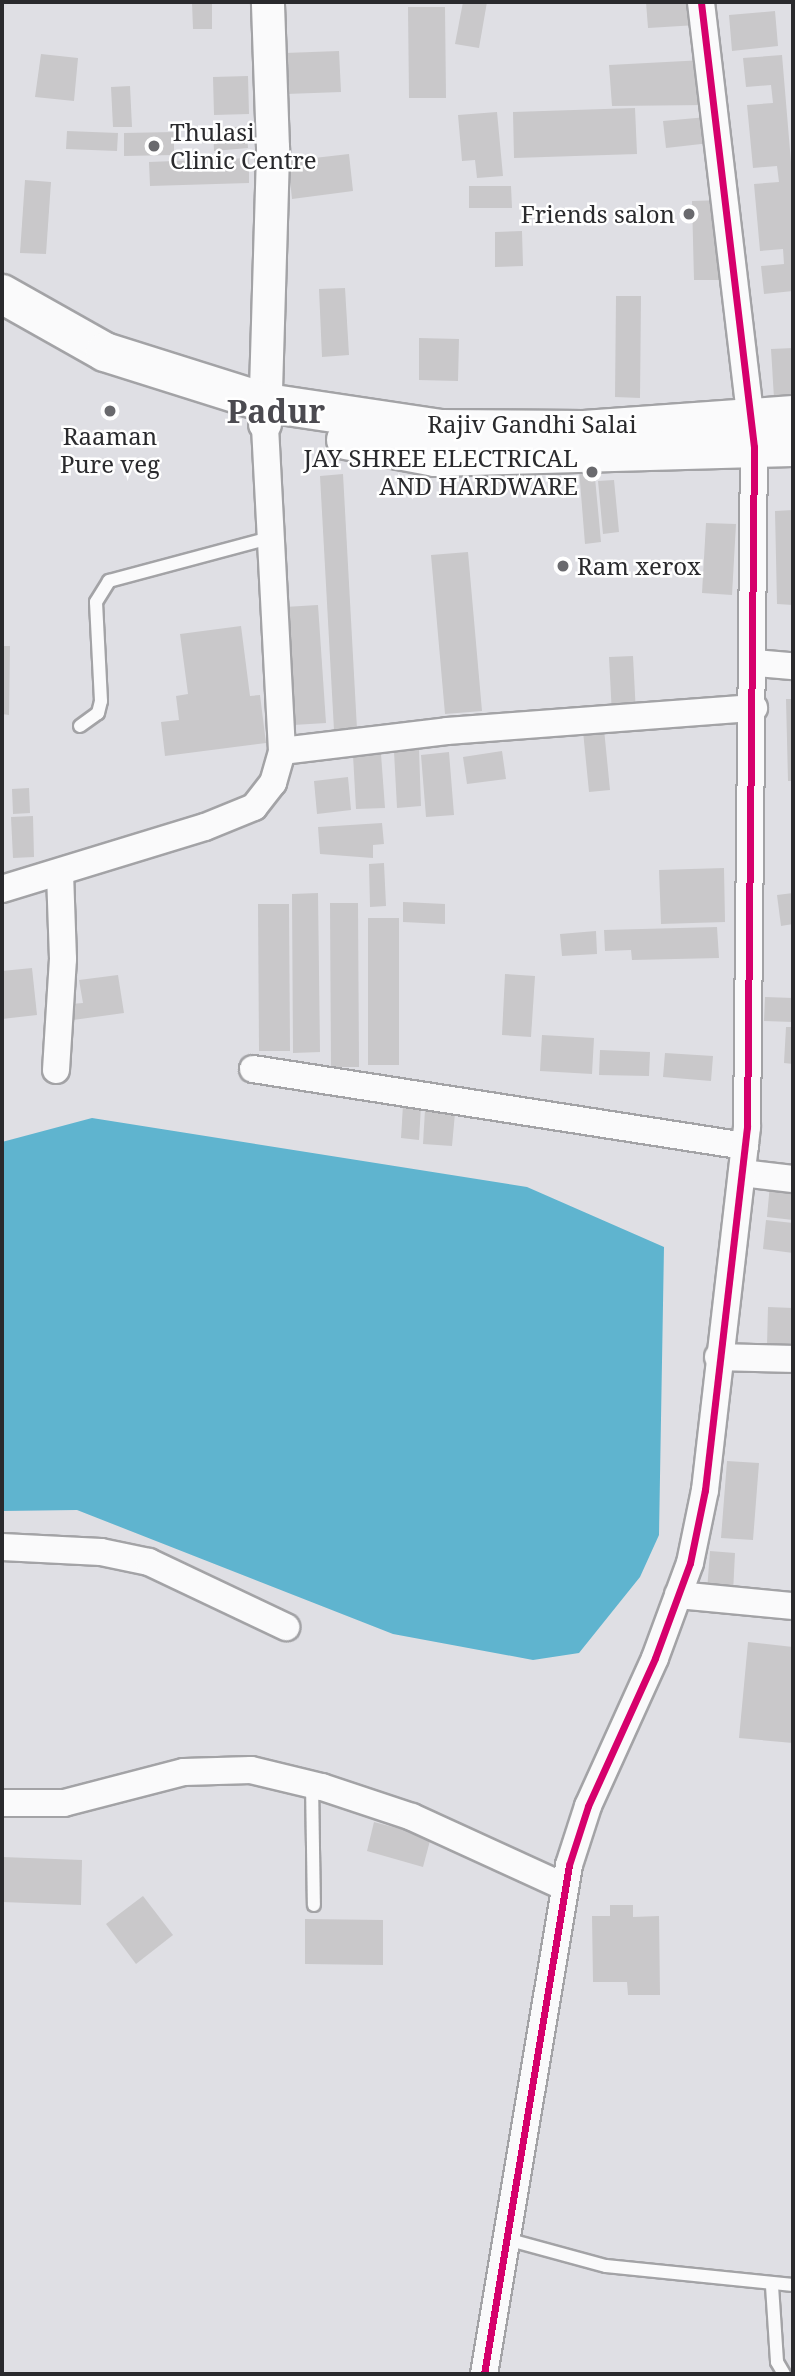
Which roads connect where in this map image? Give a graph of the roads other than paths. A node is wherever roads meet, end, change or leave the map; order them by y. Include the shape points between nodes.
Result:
1 (268, 2) edge
2 (701, 2) edge
3 (2, 294) edge
4 (2, 323) edge
5 (266, 414) junction
6 (793, 415) edge
7 (753, 431) junction
8 (793, 447) edge
9 (270, 538) junction
10 (756, 663) junction
11 (793, 666) edge
12 (754, 708) junction
13 (80, 726) dead end
14 (282, 751) junction
15 (61, 873) junction
16 (2, 889) edge
17 (253, 1069) dead end
18 (56, 1070) dead end
19 (745, 1146) junction
20 (742, 1173) junction
21 (793, 1180) edge
22 (718, 1357) junction
23 (793, 1359) edge
24 (2, 1547) edge
25 (678, 1595) junction
26 (793, 1606) edge
27 (286, 1627) dead end
28 (312, 1784) junction
29 (2, 1803) edge
30 (565, 1887) junction
31 (314, 1905) dead end
32 (510, 2240) junction
33 (793, 2285) edge
34 (772, 2286) junction
35 (482, 2371) edge
36 (783, 2374) edge

1 - 5 street via 273,148
2 - 7 street
3 - 5 main road, Rajiv Gandhi Salai via 106,352
4 - 5 main road, Rajiv Gandhi Salai via 129,390
5 - 7 main road, Rajiv Gandhi Salai via 441,429
5 - 9 street
6 - 7 main road, Rajiv Gandhi Salai
7 - 8 main road, Rajiv Gandhi Salai
7 - 10 street
9 - 13 lane via 109,581 96,602 101,701 98,713
9 - 14 street
10 - 11 street
10 - 12 street
12 - 14 street via 447,731
12 - 19 street
14 - 15 street via 273,783 254,807
15 - 16 street
15 - 18 street
17 - 19 street
19 - 20 street
20 - 21 street
20 - 22 street
22 - 23 street
22 - 25 street via 705,1490
24 - 27 street via 101,1552 149,1562
25 - 26 street
25 - 30 street via 588,1806
28 - 29 street via 251,1770 184,1772 64,1803
28 - 30 street via 412,1817
28 - 31 lane
30 - 32 street
32 - 34 lane via 606,2266
32 - 35 street
33 - 34 lane
34 - 36 lane via 777,2362

